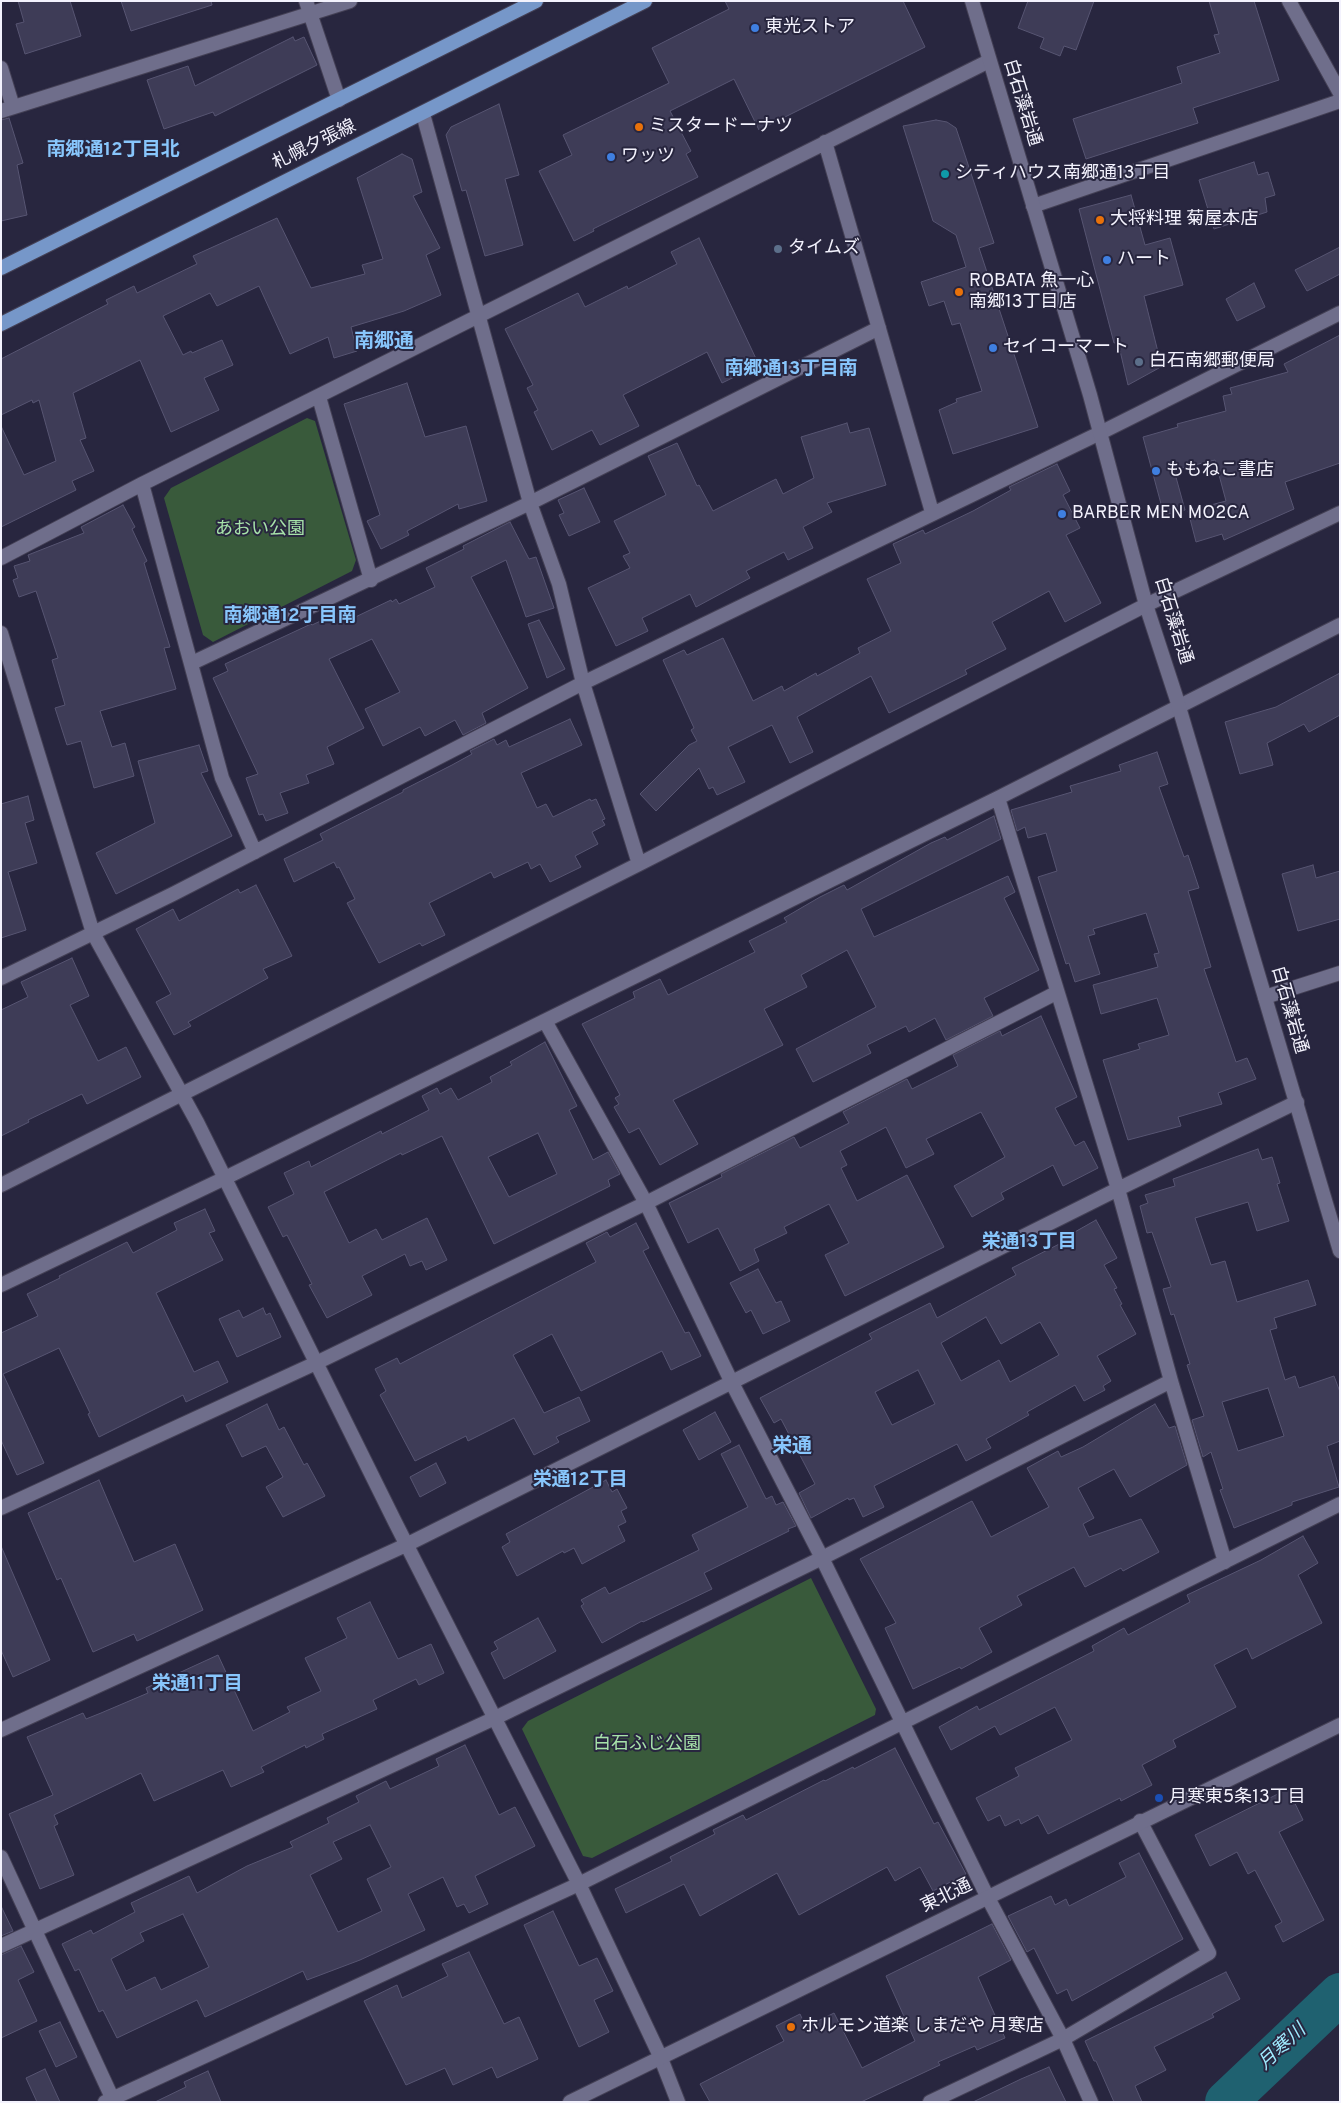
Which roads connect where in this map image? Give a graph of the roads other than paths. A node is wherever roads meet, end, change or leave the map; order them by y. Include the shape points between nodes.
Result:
1 (350, 1) edge
2 (536, 1) edge
3 (645, 1) edge
4 (972, 1) edge
5 (1289, 1) edge
6 (308, 8) edge
7 (989, 61) junction
8 (1, 68) edge
9 (1340, 93) edge
10 (340, 100) junction
11 (1340, 101) edge
12 (7, 109) edge
13 (423, 114) junction
14 (825, 142) junction
15 (1033, 206) junction
16 (1, 268) edge
17 (1340, 313) edge
18 (480, 314) junction
19 (1, 324) edge
20 (879, 328) junction
21 (319, 397) junction
22 (1100, 433) junction
23 (142, 484) junction
24 (530, 503) junction
25 (932, 512) junction
26 (1340, 513) edge
27 (1, 558) edge
28 (371, 580) junction
29 (1146, 605) junction
30 (1340, 625) edge
31 (1, 633) edge
32 (192, 664) junction
33 (583, 683) junction
34 (1177, 701) junction
35 (998, 798) junction
36 (255, 852) junction
37 (639, 864) junction
38 (93, 933) junction
39 (1340, 973) edge
40 (1, 978) edge
41 (1056, 993) junction
42 (1265, 997) junction
43 (544, 1021) junction
44 (181, 1093) junction
45 (1297, 1102) junction
46 (222, 1173) junction
47 (1, 1185) edge
48 (1118, 1189) junction
49 (646, 1203) junction
50 (1340, 1251) edge
51 (1, 1285) edge
52 (316, 1363) junction
53 (731, 1381) junction
54 (1171, 1381) junction
55 (1340, 1504) edge
56 (1, 1508) edge
57 (406, 1545) junction
58 (822, 1558) junction
59 (1225, 1562) junction
60 (495, 1718) junction
61 (901, 1722) junction
62 (1340, 1725) edge
63 (1, 1730) edge
64 (1140, 1822) junction
65 (1, 1857) edge
66 (579, 1884) junction
67 (988, 1898) junction
68 (36, 1930) junction
69 (1, 1946) edge
70 (1062, 2039) junction
71 (660, 2056) junction
72 (111, 2101) edge
73 (570, 2102) edge
74 (678, 2102) edge
75 (930, 2102) edge
76 (1091, 2102) edge

1 - 6 street
2 - 10 main road, 札幌夕張線
3 - 13 main road, 札幌夕張線
4 - 7 street, 白石藻岩通
5 - 9 street
6 - 10 street
6 - 12 street
7 - 14 street
7 - 15 street, 白石藻岩通
8 - 12 street
10 - 16 main road, 札幌夕張線
11 - 15 street
13 - 18 street
13 - 19 main road, 札幌夕張線
14 - 18 street
14 - 20 street
15 - 22 street, 白石藻岩通
17 - 22 street
18 - 21 street
18 - 24 street
20 - 24 street
20 - 25 street
21 - 23 street
21 - 28 street
22 - 25 street
22 - 29 street, 白石藻岩通
23 - 27 street
23 - 32 street
24 - 28 street
24 - 33 street via 559,584
25 - 33 street
26 - 29 street
28 - 32 street
29 - 34 street, 白石藻岩通
29 - 37 street
30 - 34 street
31 - 38 street
32 - 36 street via 222,778
33 - 36 street
33 - 37 street
34 - 35 street
34 - 42 street, 白石藻岩通
35 - 41 street
35 - 43 street
36 - 38 street
37 - 44 street
38 - 40 street
38 - 44 street
39 - 42 street
41 - 48 street
41 - 49 street
42 - 45 street, 白石藻岩通
43 - 46 street
43 - 49 street
44 - 46 street
44 - 47 street
45 - 48 street
45 - 50 street, 白石藻岩通
46 - 51 street
46 - 52 street
48 - 53 street
48 - 54 street
49 - 52 street
49 - 53 street
52 - 56 street
52 - 57 street
53 - 57 street
53 - 58 street
54 - 58 street
54 - 59 street
55 - 59 street
57 - 60 street
57 - 63 street
58 - 60 street
58 - 61 street
59 - 61 street
60 - 66 street
60 - 68 street
61 - 66 street
61 - 67 street
62 - 64 street, 東北通
64 - 67 street, 東北通
64 - 70 street via 1209,1953
65 - 68 street
66 - 71 street
66 - 72 street
67 - 70 street
67 - 71 street, 東北通
68 - 69 street
68 - 72 street
70 - 75 street
70 - 76 street
71 - 73 street, 東北通
71 - 74 street

